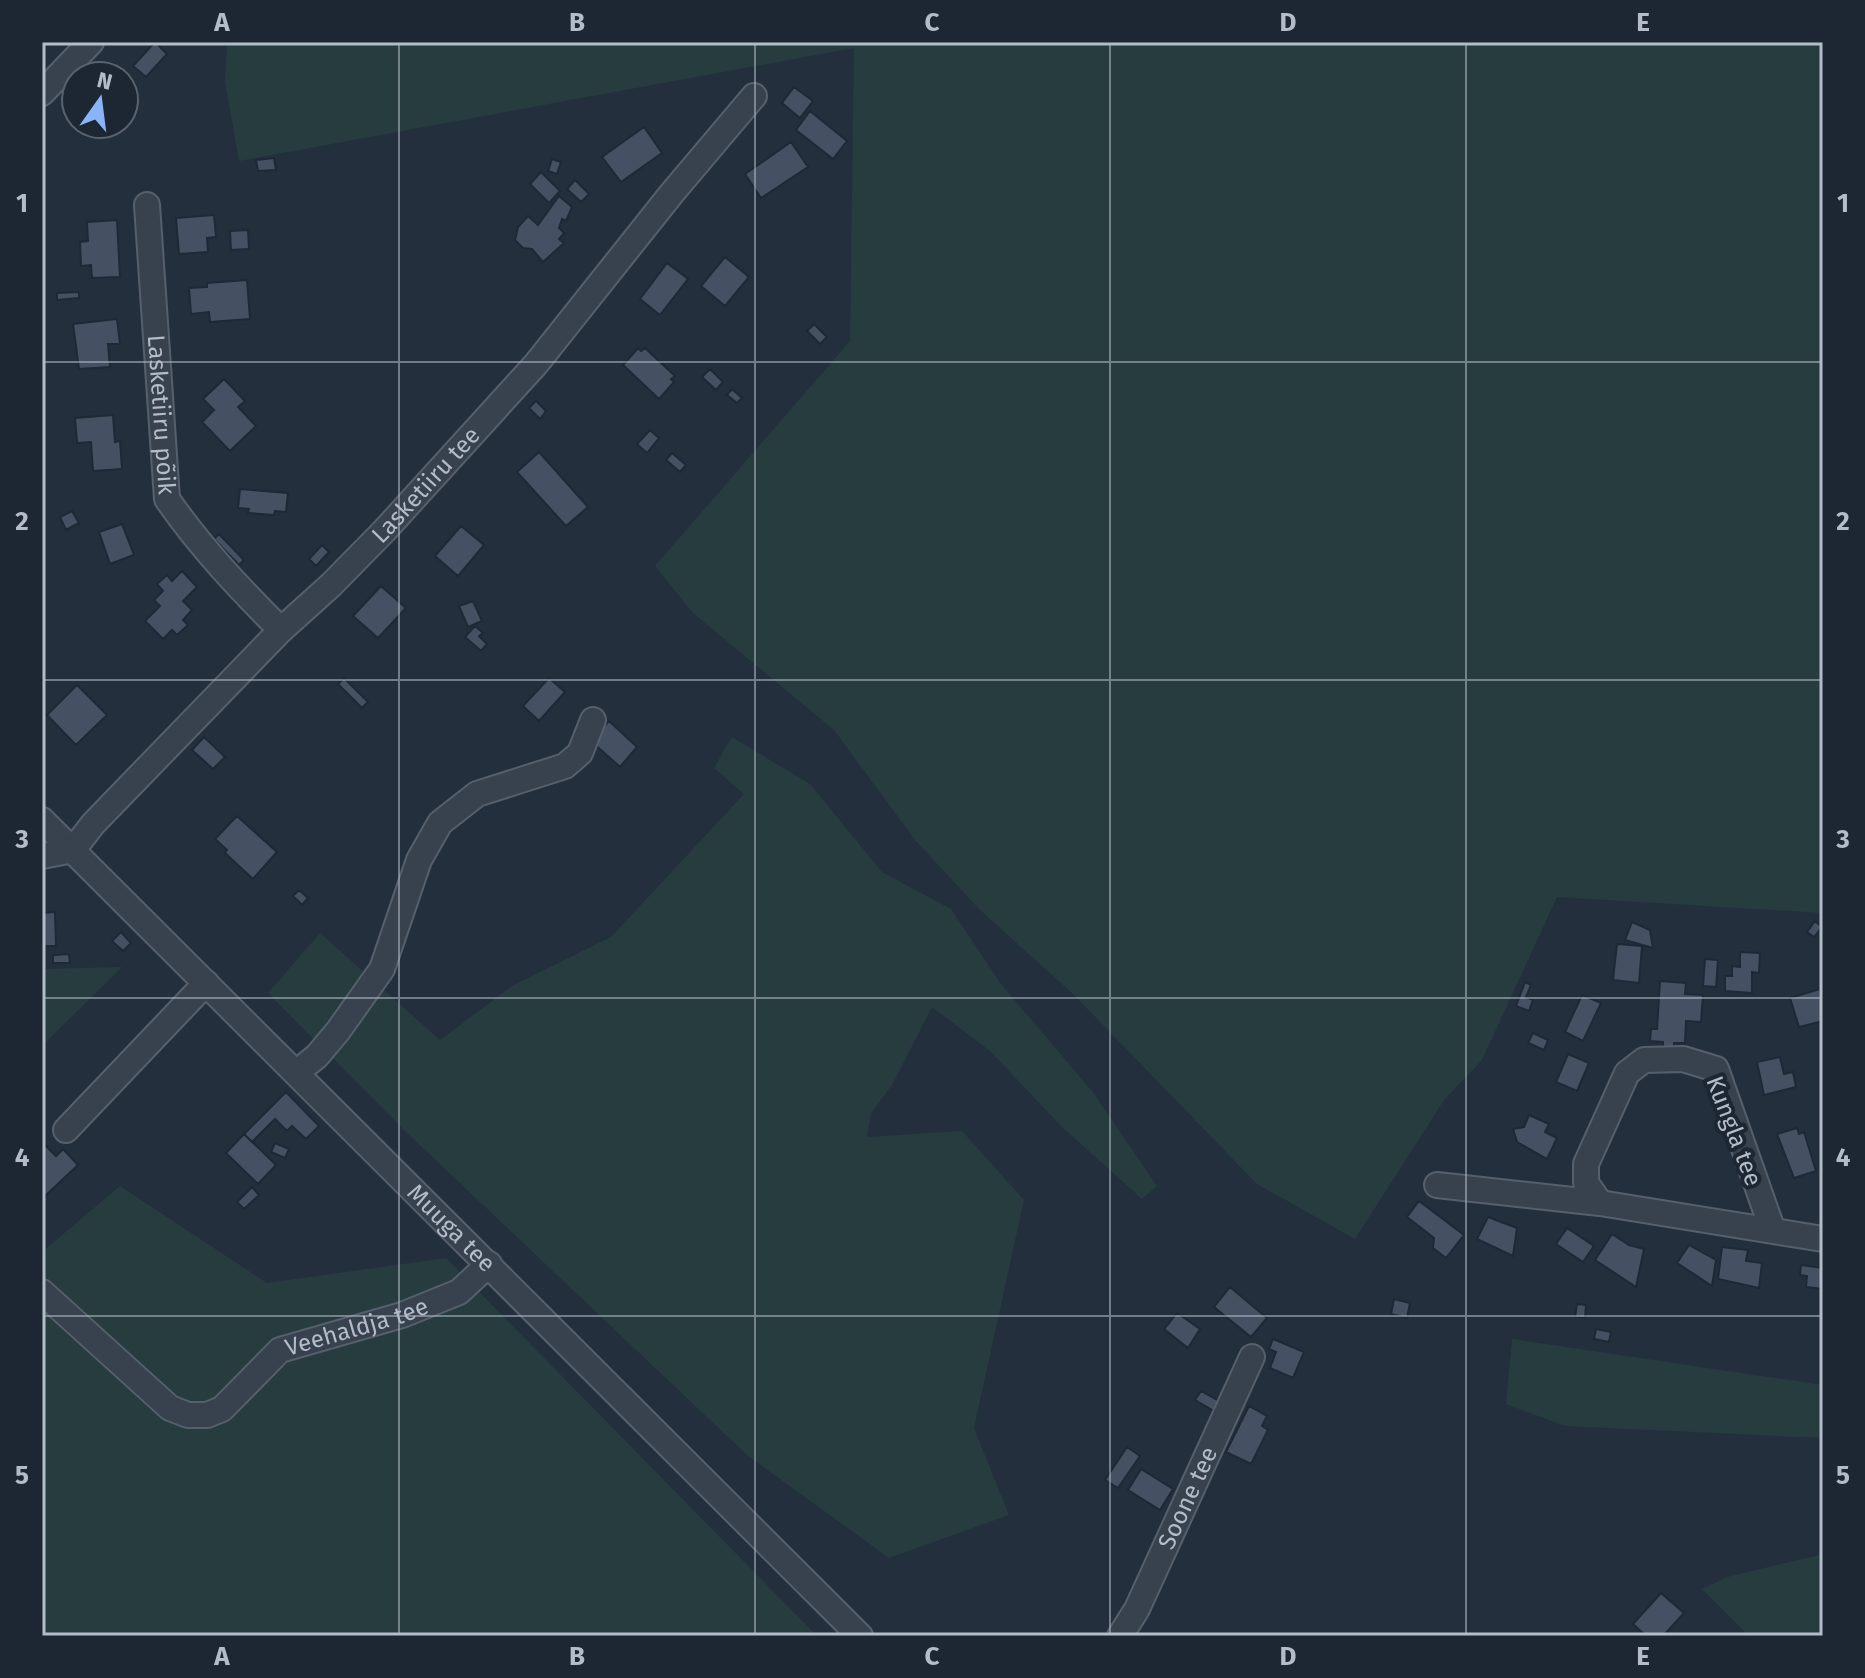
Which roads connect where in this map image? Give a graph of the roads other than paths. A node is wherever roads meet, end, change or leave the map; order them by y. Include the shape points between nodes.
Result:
1 (91, 42) edge
2 (42, 93) edge
3 (754, 96) dead end
4 (147, 205) dead end
5 (281, 630) junction
6 (593, 720) dead end
7 (42, 820) edge
8 (73, 850) junction
9 (42, 856) edge
10 (206, 983) junction
11 (296, 1073) junction
12 (66, 1130) dead end
13 (1437, 1185) dead end
14 (1600, 1203) junction
15 (1773, 1231) junction
16 (1823, 1239) edge
17 (489, 1264) junction
18 (42, 1292) edge
19 (1252, 1357) dead end
20 (860, 1636) edge
21 (1120, 1636) edge

1 - 2 street
3 - 5 street, Lasketiiru tee via 536,364 385,530
4 - 5 street, Lasketiiru põik via 167,499 226,576
5 - 8 street, Lasketiiru tee
6 - 11 street via 580,753 565,766 477,794 440,823 419,860 382,969 338,1031
7 - 8 street, Muuga tee
8 - 9 street
8 - 10 street, Muuga tee
10 - 11 street, Muuga tee
10 - 12 street
11 - 17 street, Muuga tee
13 - 14 street, Kungla tee
14 - 15 street, Kungla tee
14 - 15 street, Kungla tee via 1586,1183 1586,1164 1627,1073 1644,1060 1683,1059 1716,1069
15 - 16 street, Kungla tee
17 - 18 street, Veehaldja tee via 459,1292 402,1315 280,1350 222,1409 207,1415 170,1408
17 - 20 street, Muuga tee
19 - 21 street, Soone tee

